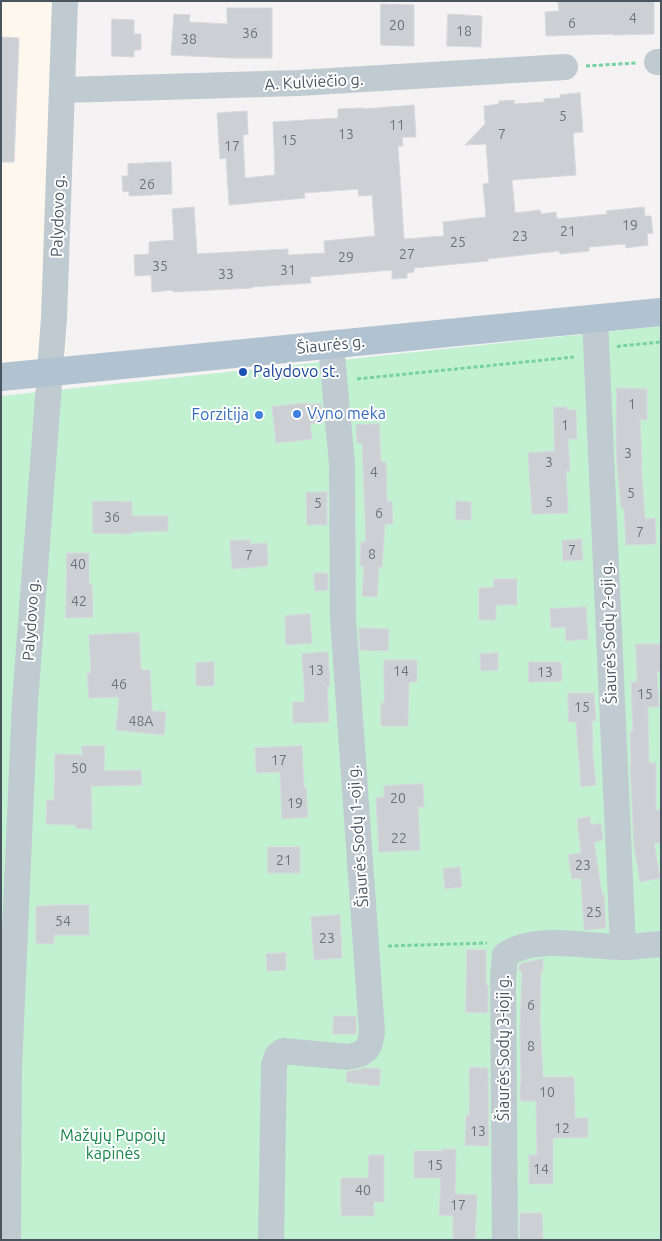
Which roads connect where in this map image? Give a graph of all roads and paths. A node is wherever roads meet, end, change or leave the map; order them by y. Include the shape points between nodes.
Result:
1 (65, 1) edge
2 (659, 62) edge
3 (565, 67) joint
4 (63, 90) junction
5 (661, 312) edge
6 (595, 319) junction
7 (661, 342) edge
8 (331, 345) junction
9 (597, 355) junction
10 (50, 372) junction
11 (1, 377) edge
12 (334, 382) junction
13 (365, 935) junction
14 (661, 944) edge
15 (623, 947) junction
16 (504, 955) junction
17 (5, 1068) edge
18 (8, 1240) edge
19 (272, 1240) edge
20 (505, 1240) edge

1 - 4 street, Palydovo g.
2 - 3 path
3 - 4 street, A. Kulviečio g. via 298,83
4 - 10 street, Palydovo g.
5 - 6 main road, Šiaurės g.
6 - 8 main road, Šiaurės g.
6 - 9 street, Šiaurės Sodų 2-oji g.
7 - 9 path via 620,346
8 - 10 main road, Šiaurės g.
8 - 12 street, Šiaurės Sodų 1-oji g.
9 - 12 path
9 - 15 street, Šiaurės Sodų 2-oji g.
10 - 11 main road, Šiaurės g.
10 - 17 street, Palydovo g. via 25,702
12 - 13 street, Šiaurės Sodų 1-oji g. via 342,464 343,619
13 - 16 path via 381,947 502,942
13 - 19 street, Šiaurės Sodų 1-oji g. via 372,1032 367,1049 348,1057 283,1051 274,1065
14 - 15 street, Šiaurės Sodų 3-ioji g.
15 - 16 street, Šiaurės Sodų 3-ioji g. via 540,943 513,949
16 - 20 street, Šiaurės Sodų 3-ioji g.
17 - 18 street, Palydovo g.

